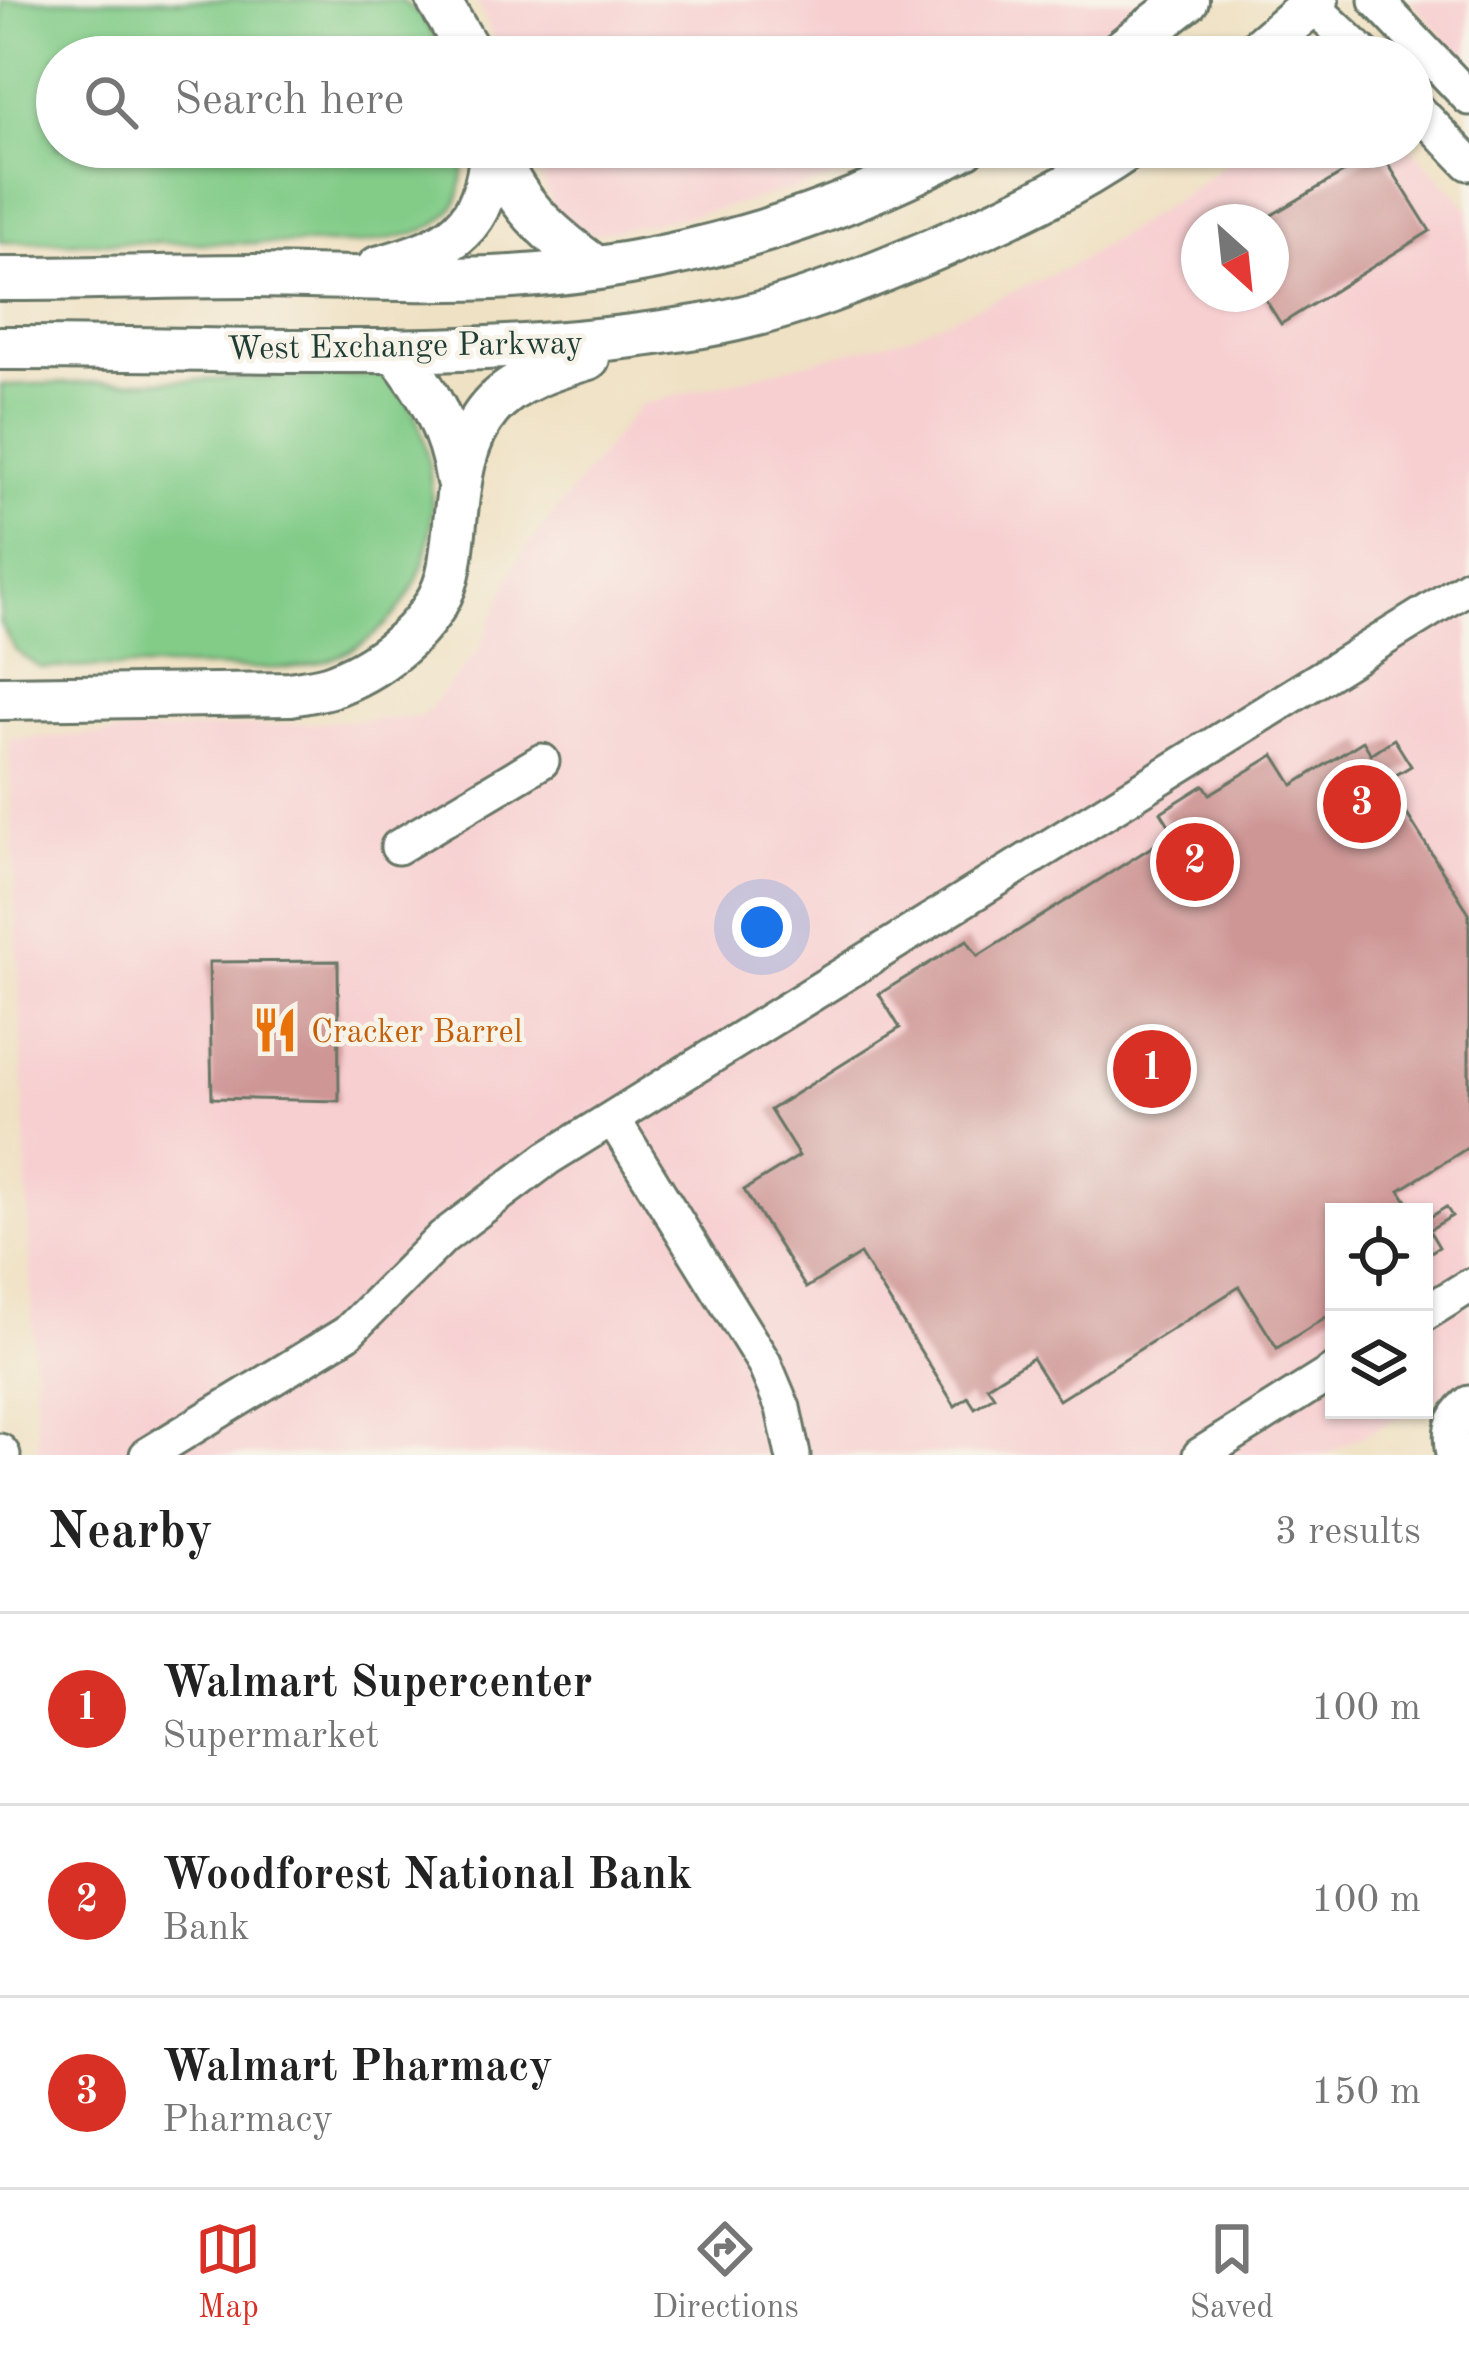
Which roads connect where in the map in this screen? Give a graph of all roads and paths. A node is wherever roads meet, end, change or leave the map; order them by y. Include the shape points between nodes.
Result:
1 (438, 0) edge
2 (1187, 0) edge
3 (1376, 0) edge
4 (1312, 2) edge
5 (459, 36) edge
6 (1141, 36) edge
7 (1274, 36) edge
8 (1346, 36) edge
9 (1410, 36) edge
10 (1433, 60) edge
11 (1469, 98) edge
12 (1433, 126) edge
13 (1469, 163) edge
14 (491, 168) edge
15 (501, 168) edge
16 (926, 168) edge
17 (1094, 168) edge
18 (595, 267) junction
19 (344, 278) junction
20 (0, 279) edge
21 (705, 326) junction
22 (0, 348) edge
23 (394, 350) junction
24 (459, 490) junction
25 (1469, 586) edge
26 (0, 698) edge
27 (542, 760) dead end
28 (398, 847) dead end
29 (613, 1119) junction
30 (1469, 1286) edge
31 (1429, 1311) edge
32 (1325, 1377) edge
33 (1469, 1403) edge
34 (147, 1455) edge
35 (794, 1455) edge
36 (1199, 1455) edge
37 (1453, 1455) edge

1 - 5 main road
2 - 6 main road
3 - 9 lane
4 - 7 main road
4 - 8 lane
10 - 11 lane
12 - 13 lane
14 - 19 main road via 474,218 449,242
15 - 18 main road via 550,234
16 - 18 main road, West Exchange Parkway via 799,220
17 - 21 main road, West Exchange Parkway via 1007,218 878,274
18 - 19 main road, West Exchange Parkway via 513,277
19 - 20 main road, West Exchange Parkway
21 - 23 main road, West Exchange Parkway via 544,347
21 - 24 main road via 513,388 476,428
22 - 23 main road, West Exchange Parkway
23 - 24 main road via 440,412
24 - 26 main road via 448,575 430,610 374,665 333,686 291,694
25 - 29 lane
27 - 28 lane
29 - 34 lane via 442,1237 347,1333
29 - 35 lane via 764,1364
30 - 31 lane
32 - 36 lane
33 - 37 lane via 1450,1430

